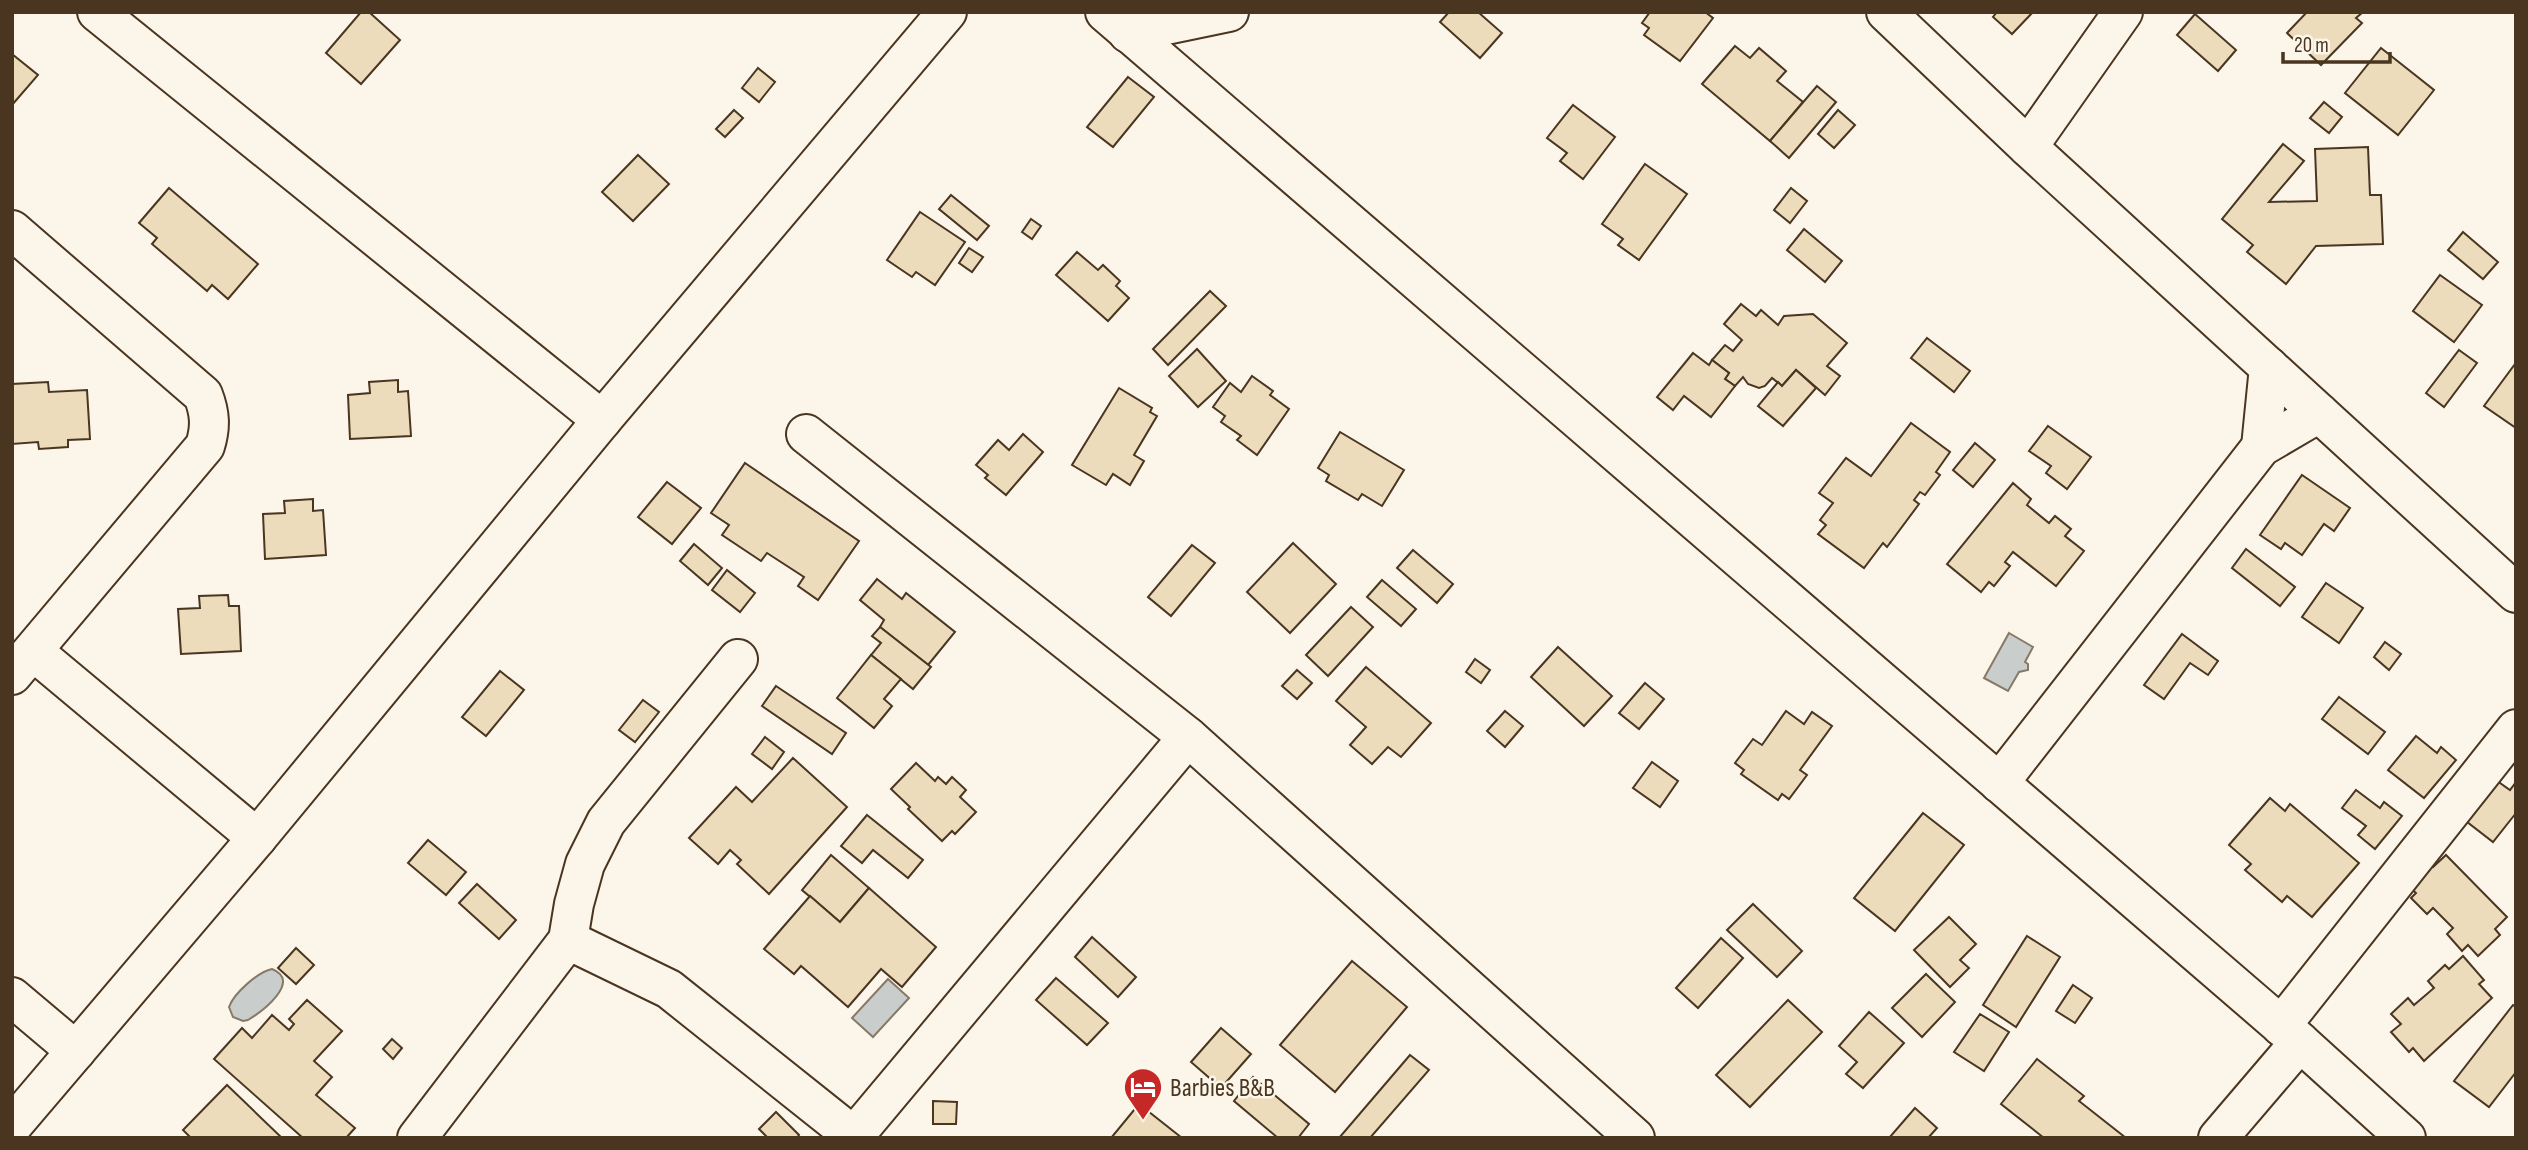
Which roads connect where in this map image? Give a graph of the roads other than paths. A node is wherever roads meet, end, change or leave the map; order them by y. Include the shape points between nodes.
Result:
1 (97, 12) edge
2 (947, 12) edge
3 (1228, 12) edge
4 (1886, 12) edge
5 (2123, 12) edge
6 (1116, 22) edge
7 (2028, 146) junction
8 (12, 230) edge
9 (2269, 367) junction
10 (2319, 413) junction
11 (602, 421) junction
12 (806, 434) dead end
13 (2261, 447) junction
14 (2516, 593) edge
15 (738, 659) dead end
16 (23, 663) edge
17 (2516, 729) edge
18 (1188, 737) junction
19 (1999, 783) junction
20 (257, 838) junction
21 (568, 940) junction
22 (12, 997) edge
23 (2290, 1034) junction
24 (76, 1051) junction
25 (12, 1126) edge
26 (855, 1137) edge
27 (416, 1138) edge
28 (1635, 1138) edge
29 (2218, 1138) edge
30 (2406, 1138) edge

1 - 11 street
2 - 11 street
3 - 6 street
4 - 7 street
5 - 7 street
6 - 19 street
7 - 9 street
8 - 16 street via 203,395 210,421 205,446
9 - 10 street
9 - 13 street
10 - 13 street
10 - 14 street
11 - 20 street
12 - 18 street
13 - 19 street
15 - 21 street via 606,822 585,864
16 - 20 street
17 - 23 street
18 - 26 street
18 - 28 street
19 - 23 street
20 - 24 street
21 - 26 street via 670,989
21 - 27 street
22 - 24 street
23 - 29 street
23 - 30 street
24 - 25 street

